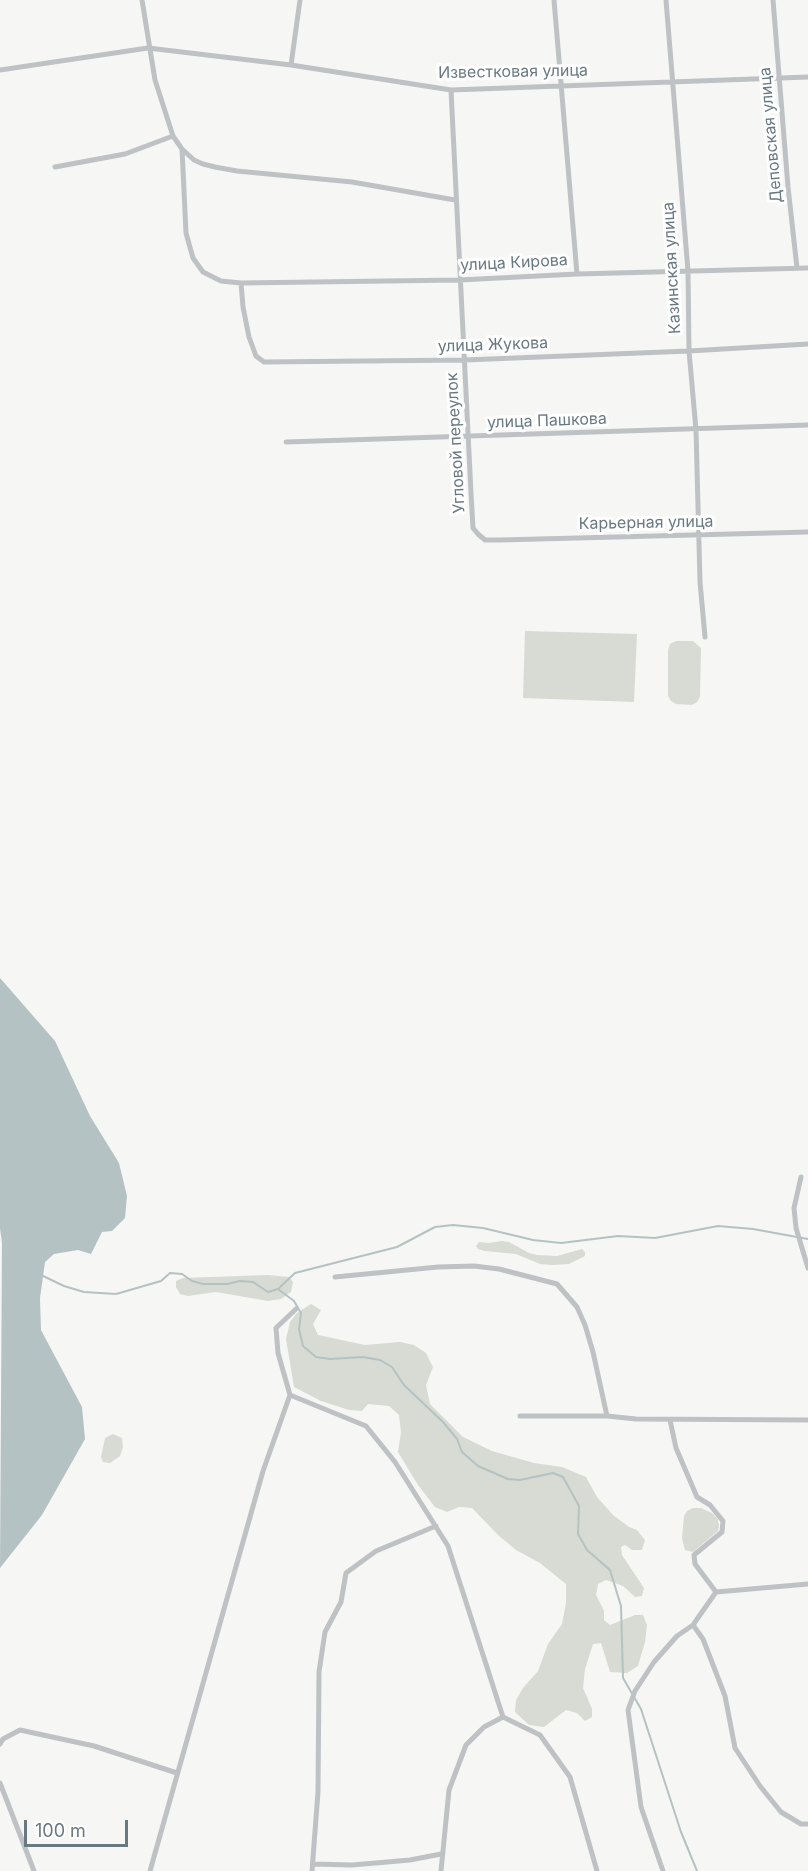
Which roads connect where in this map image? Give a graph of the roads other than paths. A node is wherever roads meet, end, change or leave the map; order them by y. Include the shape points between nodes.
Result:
1 (142, 0) edge
2 (300, 0) edge
3 (554, 0) edge
4 (666, 0) edge
5 (773, 0) edge
6 (148, 48) junction
7 (291, 65) junction
8 (0, 70) edge
9 (808, 77) edge
10 (779, 78) junction
11 (673, 80) junction
12 (561, 86) junction
13 (451, 90) junction
14 (173, 136) junction
15 (182, 149) junction
16 (55, 167) dead end
17 (455, 200) junction
18 (797, 268) junction
19 (808, 268) edge
20 (688, 271) junction
21 (577, 274) junction
22 (459, 280) junction
23 (241, 283) junction
24 (808, 344) edge
25 (690, 351) junction
26 (465, 360) junction
27 (808, 425) edge
28 (696, 430) junction
29 (468, 438) junction
30 (286, 442) dead end
31 (808, 532) edge
32 (698, 536) junction
33 (485, 540) joint
34 (705, 637) dead end
35 (801, 1177) dead end
36 (808, 1268) edge
37 (336, 1277) dead end
38 (296, 1309) dead end
39 (290, 1395) junction
40 (520, 1416) dead end
41 (607, 1416) junction
42 (670, 1419) junction
43 (808, 1420) edge
44 (436, 1526) junction
45 (808, 1584) edge
46 (716, 1593) junction
47 (693, 1625) junction
48 (503, 1717) junction
49 (0, 1744) edge
50 (177, 1773) junction
51 (0, 1783) edge
52 (808, 1824) edge
53 (441, 1854) junction
54 (314, 1864) junction
55 (34, 1871) edge
56 (150, 1871) edge
57 (312, 1871) edge
58 (441, 1871) edge
59 (597, 1871) edge
60 (663, 1871) edge

1 - 6 street
2 - 7 street
3 - 12 street
4 - 11 street, Казинская улица
5 - 10 street, Деповская улица
6 - 7 street, Известковая улица
6 - 8 street, Известковая улица
6 - 14 street
7 - 13 street, Известковая улица
9 - 10 street, Известковая улица
10 - 11 street, Известковая улица
10 - 18 street, Деповская улица
11 - 12 street, Известковая улица
11 - 20 street, Казинская улица
12 - 13 street, Известковая улица
12 - 21 street
13 - 17 street, Угловой переулок
14 - 15 street
14 - 16 street via 125,154
15 - 17 street via 203,164 215,167 352,182
15 - 23 street, улица Кирова via 186,233 193,258 203,272 221,281
17 - 22 street, Угловой переулок
18 - 19 street, улица Кирова
18 - 20 street, улица Кирова
20 - 21 street, улица Кирова
20 - 25 street, Казинская улица
21 - 22 street, улица Кирова
22 - 23 street, улица Кирова
22 - 26 street, Угловой переулок
23 - 26 street, улица Жукова via 249,337 256,356 264,362
24 - 25 street, улица Жукова
25 - 26 street, улица Жукова
25 - 28 street, Казинская улица
26 - 29 street, Угловой переулок
27 - 28 street, улица Пашкова
28 - 29 street, улица Пашкова
28 - 32 street, Казинская улица
29 - 30 street, улица Пашкова
29 - 33 street, Угловой переулок via 473,528
31 - 32 street, Карьерная улица
32 - 33 street, Карьерная улица
32 - 34 street, Казинская улица
35 - 36 street via 794,1208
37 - 41 street via 474,1266 557,1284 577,1307 585,1325
38 - 39 street via 276,1328 278,1353
39 - 44 street via 366,1426 395,1462
39 - 50 street via 263,1471
40 - 41 street
41 - 42 street
42 - 43 street
42 - 46 street via 676,1448 697,1497 723,1521 722,1532 694,1556 694,1564
44 - 48 street via 448,1546
44 - 54 street via 376,1551 346,1573 341,1602 325,1632 319,1672
45 - 46 street
46 - 47 street
47 - 52 street via 703,1639 725,1696 735,1748 781,1812
47 - 60 street via 677,1636 654,1662 628,1710 641,1806
48 - 53 street via 484,1726 466,1745 449,1790
48 - 59 street via 540,1735 570,1777
49 - 50 street via 20,1730 94,1746
50 - 56 street
51 - 55 street
53 - 54 street via 362,1864
53 - 58 street
54 - 57 street

